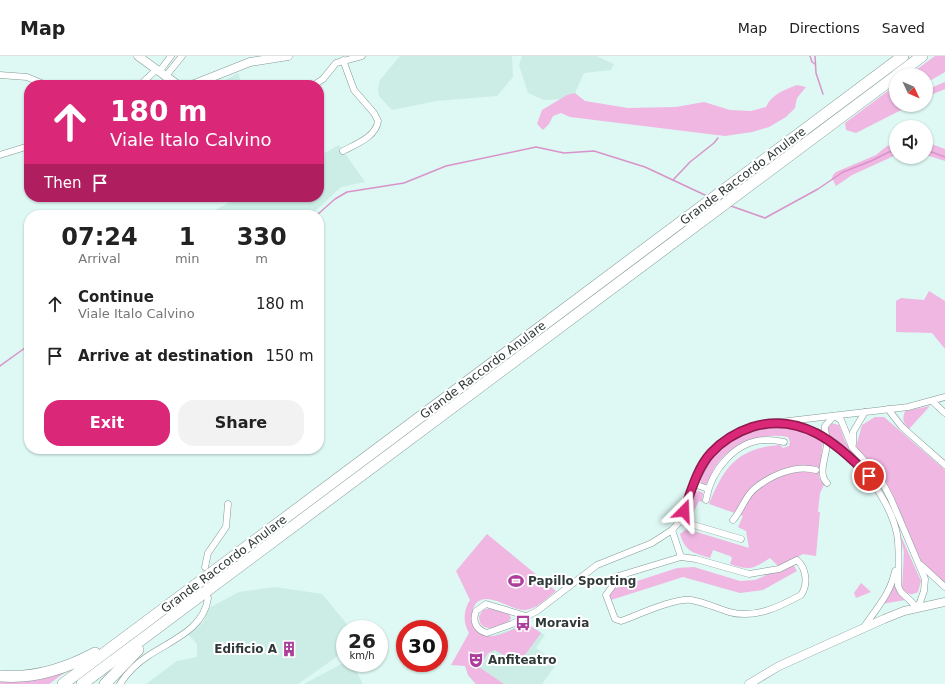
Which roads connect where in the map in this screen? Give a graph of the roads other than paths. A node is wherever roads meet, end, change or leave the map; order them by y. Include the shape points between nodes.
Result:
1 (138, 56) edge
2 (171, 56) edge
3 (182, 56) edge
4 (288, 56) edge
5 (362, 56) edge
6 (903, 56) edge
7 (922, 56) edge
8 (343, 60) junction
9 (906, 68) edge
10 (160, 73) junction
11 (0, 75) edge
12 (34, 80) edge
13 (148, 80) edge
14 (170, 80) edge
15 (205, 80) edge
16 (320, 80) edge
17 (889, 81) edge
18 (24, 148) edge
19 (343, 151) dead end
20 (0, 155) edge
21 (945, 397) edge
22 (932, 401) junction
23 (888, 409) junction
24 (866, 412) junction
25 (945, 413) edge
26 (834, 416) junction
27 (774, 422) junction
28 (827, 439) junction
29 (784, 442) dead end
30 (852, 447) junction
31 (945, 465) edge
32 (816, 470) dead end
33 (827, 483) dead end
34 (694, 484) junction
35 (708, 489) junction
36 (706, 500) dead end
37 (228, 504) dead end
38 (733, 520) dead end
39 (680, 521) junction
40 (672, 530) junction
41 (741, 539) dead end
42 (681, 557) junction
43 (898, 560) junction
44 (920, 564) junction
45 (205, 567) dead end
46 (945, 587) edge
47 (208, 598) dead end
48 (192, 602) junction
49 (945, 602) edge
50 (918, 608) junction
51 (526, 616) junction
52 (864, 627) junction
53 (132, 632) junction
54 (0, 676) edge
55 (63, 684) edge
56 (82, 684) edge
57 (105, 684) edge
58 (120, 684) edge
59 (749, 684) edge

1 - 10 street
2 - 10 street
3 - 10 street
4 - 15 street via 250,62
5 - 8 street
6 - 53 highway, Grande Raccordo Anulare
7 - 9 highway, Grande Raccordo Anulare
8 - 16 street via 333,66
8 - 19 street via 354,90 378,121 371,134
10 - 13 street
10 - 14 street
11 - 12 street
17 - 48 highway, Grande Raccordo Anulare
18 - 20 street
21 - 22 street
22 - 23 street
22 - 25 street
23 - 24 street
23 - 31 street via 902,427
24 - 26 street
24 - 30 street via 853,432
26 - 27 street
26 - 28 street via 825,426
26 - 30 street via 841,420
27 - 28 street via 805,427
27 - 34 street via 741,431 725,440 707,458
28 - 33 street via 823,476
28 - 43 street via 852,459 880,492 889,508 897,534
29 - 35 street via 768,440 745,445 729,456
30 - 44 street via 880,478 892,498 904,532
32 - 38 street via 805,467 773,476 753,490
34 - 35 street
34 - 39 street
35 - 36 street
37 - 45 street via 226,527 208,553
39 - 40 street
39 - 41 street
40 - 42 street
40 - 51 street via 652,543 597,565 537,611
42 - 42 street via 615,577 606,595 614,617 619,621 678,601 690,600 731,612 748,614 775,608 801,595 805,590 805,574 797,560 779,569 749,574
43 - 50 street via 898,586
43 - 52 street via 893,582
44 - 46 street
44 - 50 street via 925,579
47 - 58 street via 203,615 197,623 180,637 144,659
48 - 56 highway, Grande Raccordo Anulare
48 - 57 highway via 126,661
49 - 50 street
50 - 52 street
51 - 51 street via 486,604 476,611 474,620 478,629 490,633
52 - 59 street via 779,666
53 - 54 highway via 84,659 60,669 27,676
53 - 55 highway, Grande Raccordo Anulare

